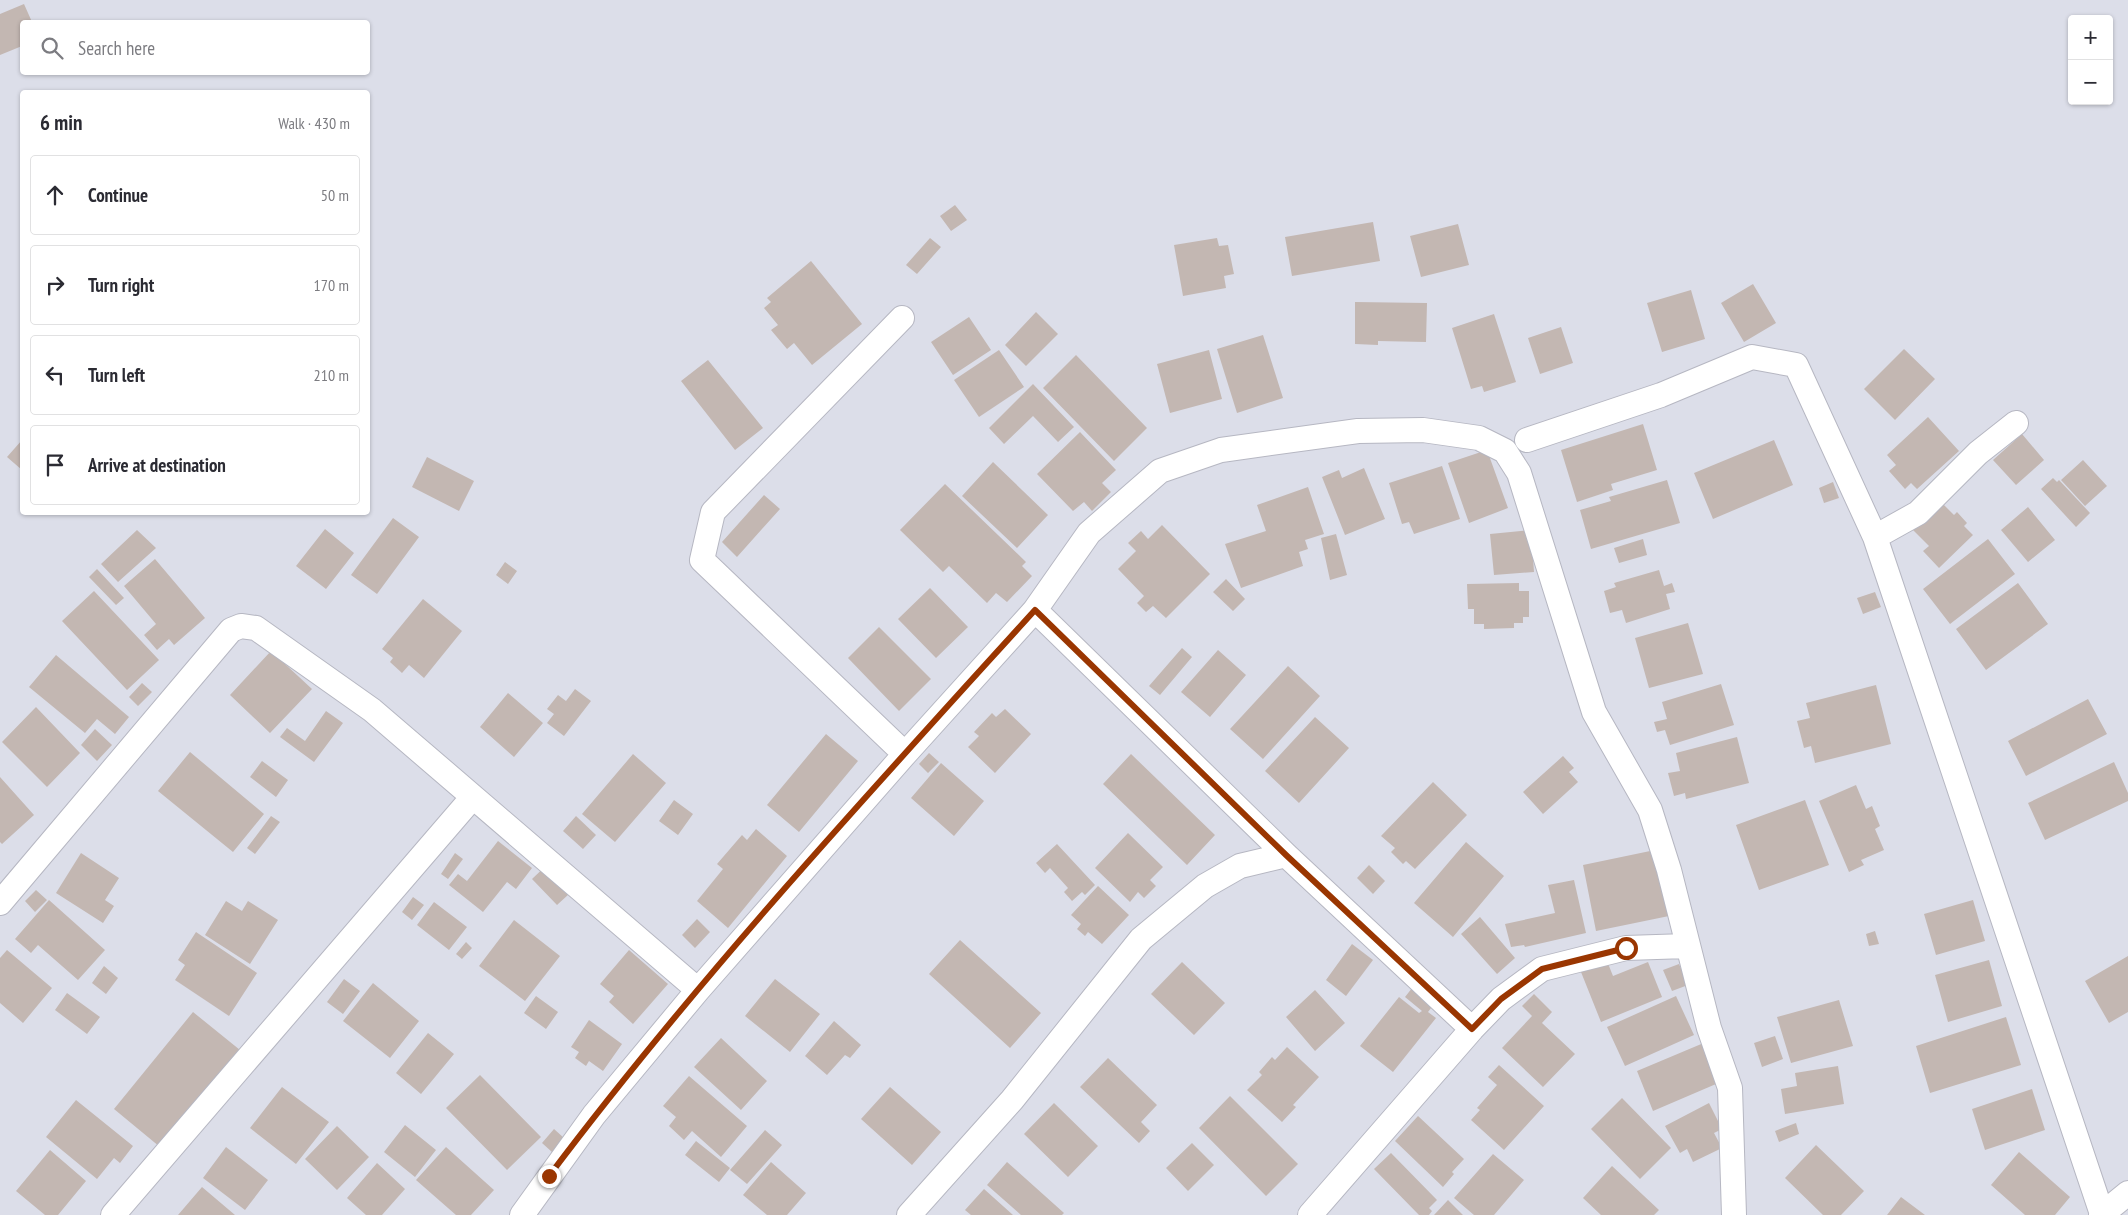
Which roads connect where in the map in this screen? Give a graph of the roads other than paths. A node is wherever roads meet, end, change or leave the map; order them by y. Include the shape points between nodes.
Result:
1 (902, 318) dead end
2 (2016, 423) dead end
3 (1527, 440) dead end
4 (1875, 537) junction
5 (1035, 610) junction
6 (905, 754) junction
7 (472, 798) junction
8 (1286, 855) junction
9 (0, 903) edge
10 (1687, 946) junction
11 (698, 990) junction
12 (1472, 1029) junction
13 (2128, 1193) edge
14 (2102, 1214) edge
15 (113, 1215) edge
16 (522, 1215) edge
17 (908, 1215) edge
18 (1310, 1215) edge
19 (1734, 1215) edge

1 - 6 street via 713,512 702,560
2 - 4 street via 1978,453 1918,513
3 - 4 street via 1662,394 1752,356 1796,365
4 - 14 street
5 - 6 street
5 - 8 street
5 - 10 street via 1089,533 1160,471 1221,450 1358,431 1423,430 1479,438 1505,451 1519,473 1594,712 1650,810 1669,870
6 - 11 street
7 - 9 street via 372,710 256,628 240,626 231,630
7 - 11 street
7 - 15 street
8 - 12 street
8 - 17 street via 1240,866 1205,886 1141,939 1012,1100
10 - 12 street via 1626,948 1542,969 1501,999
10 - 19 street via 1709,1028 1730,1088
11 - 16 street via 594,1115
12 - 18 street
13 - 14 street

